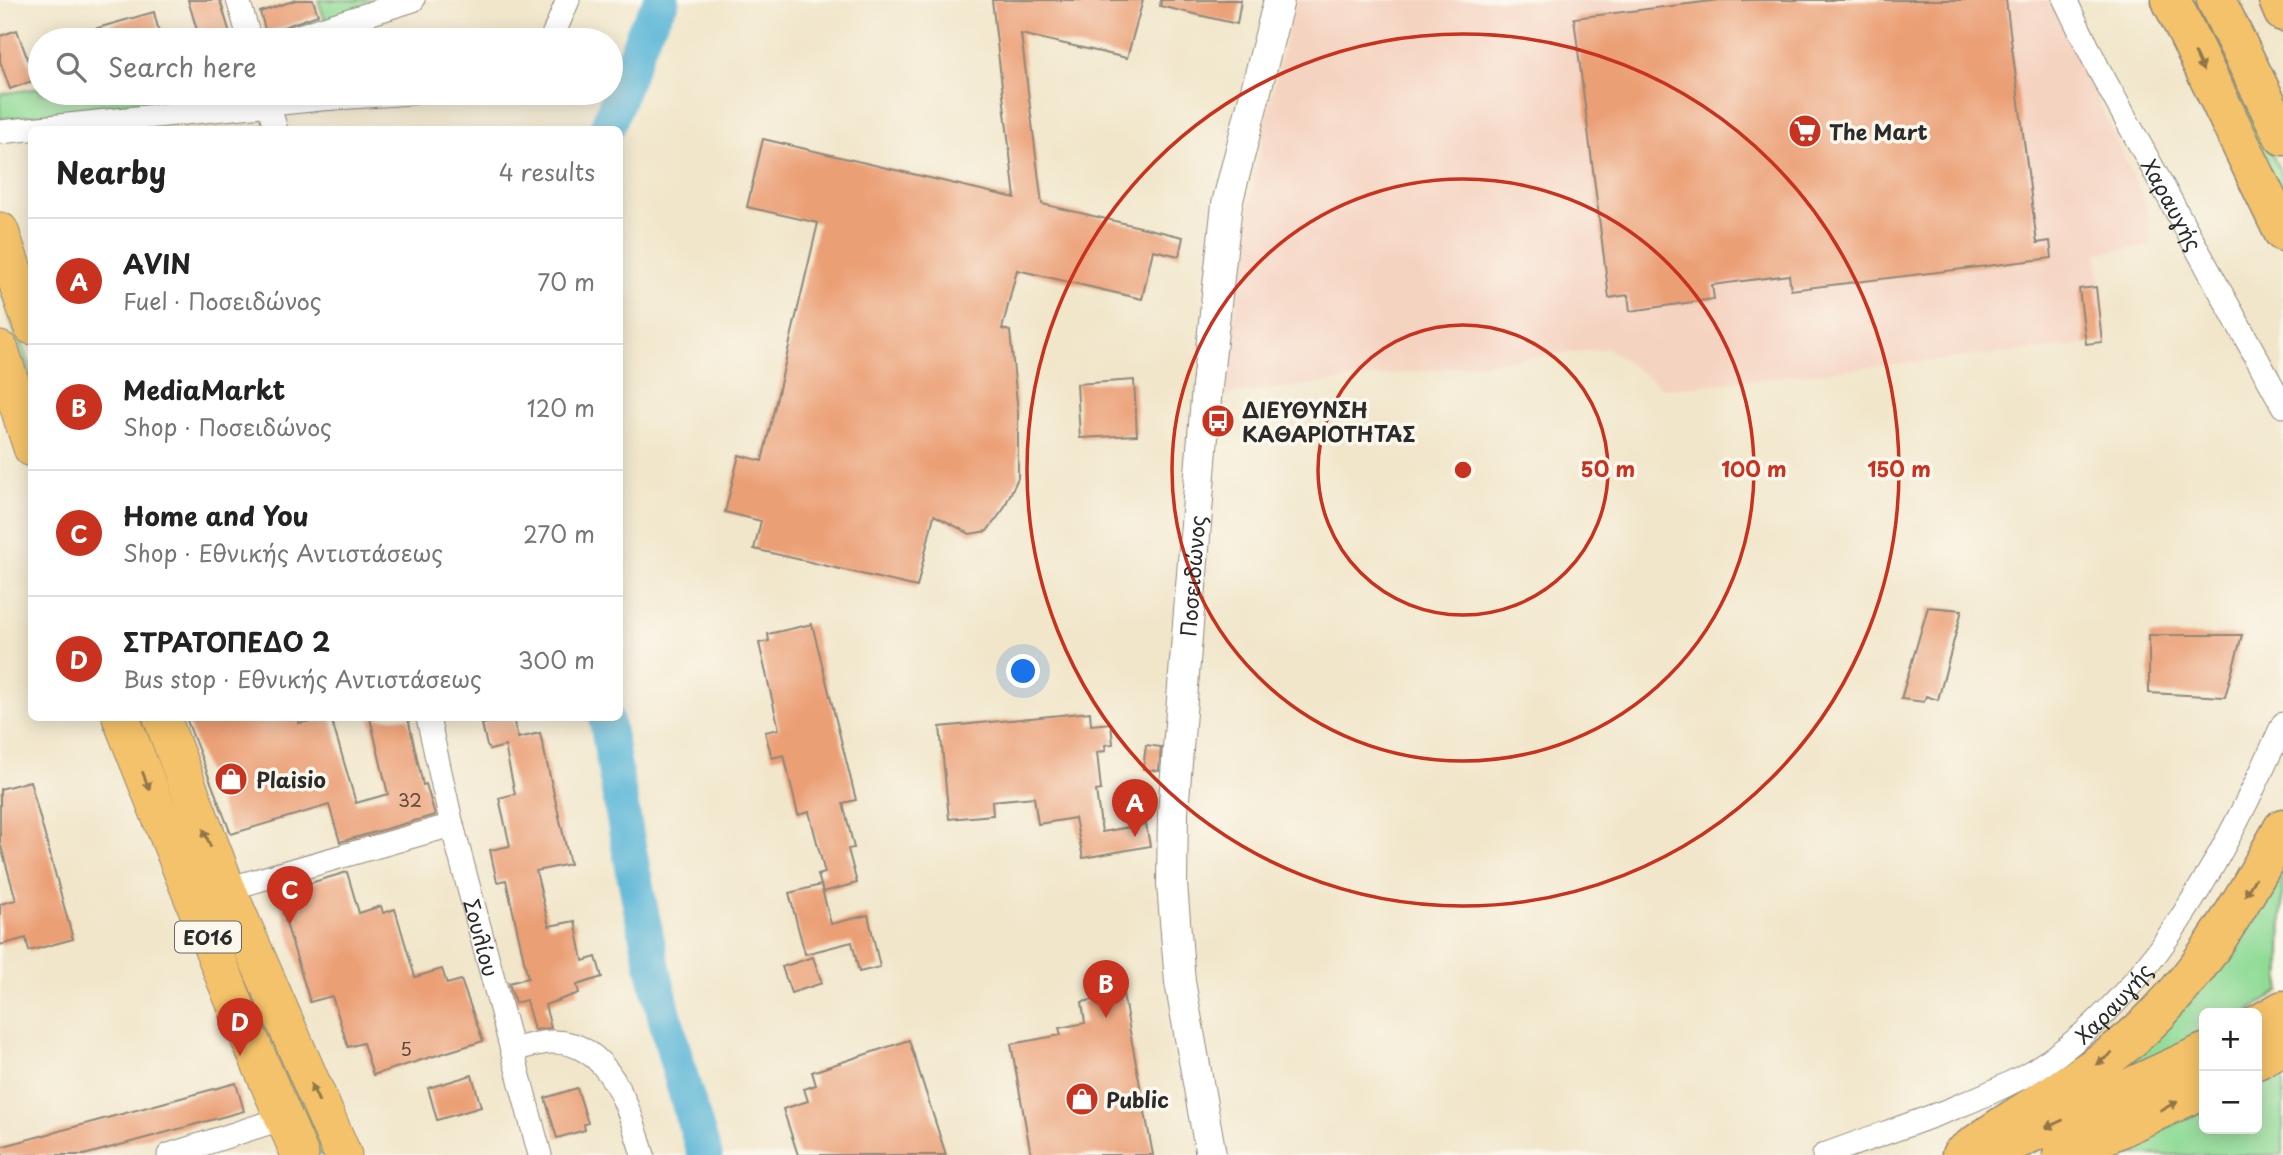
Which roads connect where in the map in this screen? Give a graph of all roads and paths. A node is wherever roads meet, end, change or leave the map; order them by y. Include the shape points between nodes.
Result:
1 (238, 0) edge
2 (413, 0) edge
3 (568, 0) edge
4 (1279, 0) edge
5 (2066, 0) edge
6 (2171, 0) edge
7 (2216, 0) edge
8 (2278, 0) edge
9 (2283, 12) edge
10 (246, 28) edge
11 (324, 28) edge
12 (556, 28) edge
13 (212, 105) edge
14 (269, 105) edge
15 (47, 126) edge
16 (275, 126) edge
17 (28, 128) edge
18 (0, 132) edge
19 (2283, 136) edge
20 (0, 231) edge
21 (2283, 232) edge
22 (28, 314) edge
23 (0, 350) edge
24 (2283, 406) edge
25 (28, 436) edge
26 (122, 721) edge
27 (163, 721) edge
28 (429, 721) edge
29 (2283, 723) edge
30 (452, 825) junction
31 (2283, 828) edge
32 (227, 889) junction
33 (512, 1050) junction
34 (2199, 1055) edge
35 (2199, 1091) edge
36 (284, 1118) junction
37 (169, 1155) edge
38 (300, 1155) edge
39 (343, 1155) edge
40 (540, 1155) edge
41 (643, 1155) edge
42 (1211, 1155) edge
43 (1824, 1155) edge
44 (1961, 1155) edge
45 (1984, 1155) edge
46 (2062, 1155) edge

1 - 10 street
2 - 11 street
3 - 12 street
4 - 42 street, Ποσειδώνος via 1227,204 1206,386 1173,812 1172,884 1180,982
5 - 24 street, Χαραυγής via 2098,68
6 -> 21 highway
7 - 19 highway
8 - 9 highway
13 - 15 street
14 - 16 street
17 - 18 street
20 - 22 main road
23 - 25 main road
26 -> 36 main road, ΕΟ16
32 -> 27 main road, ΕΟ16
28 - 30 street, Σουλίου
29 - 43 street, Χαραυγής via 2234,822 2165,942 2106,1012 2023,1076
30 - 32 street
30 - 33 street, Σουλίου
31 -> 44 highway via 2223,932 2175,997 2112,1054
39 -> 32 main road, ΕΟ16
33 - 40 street, Σουλίου
33 - 41 street via 565,1043 598,1062 625,1100
34 -> 45 highway
46 -> 35 highway
36 - 37 street
36 - 38 main road, ΕΟ16

